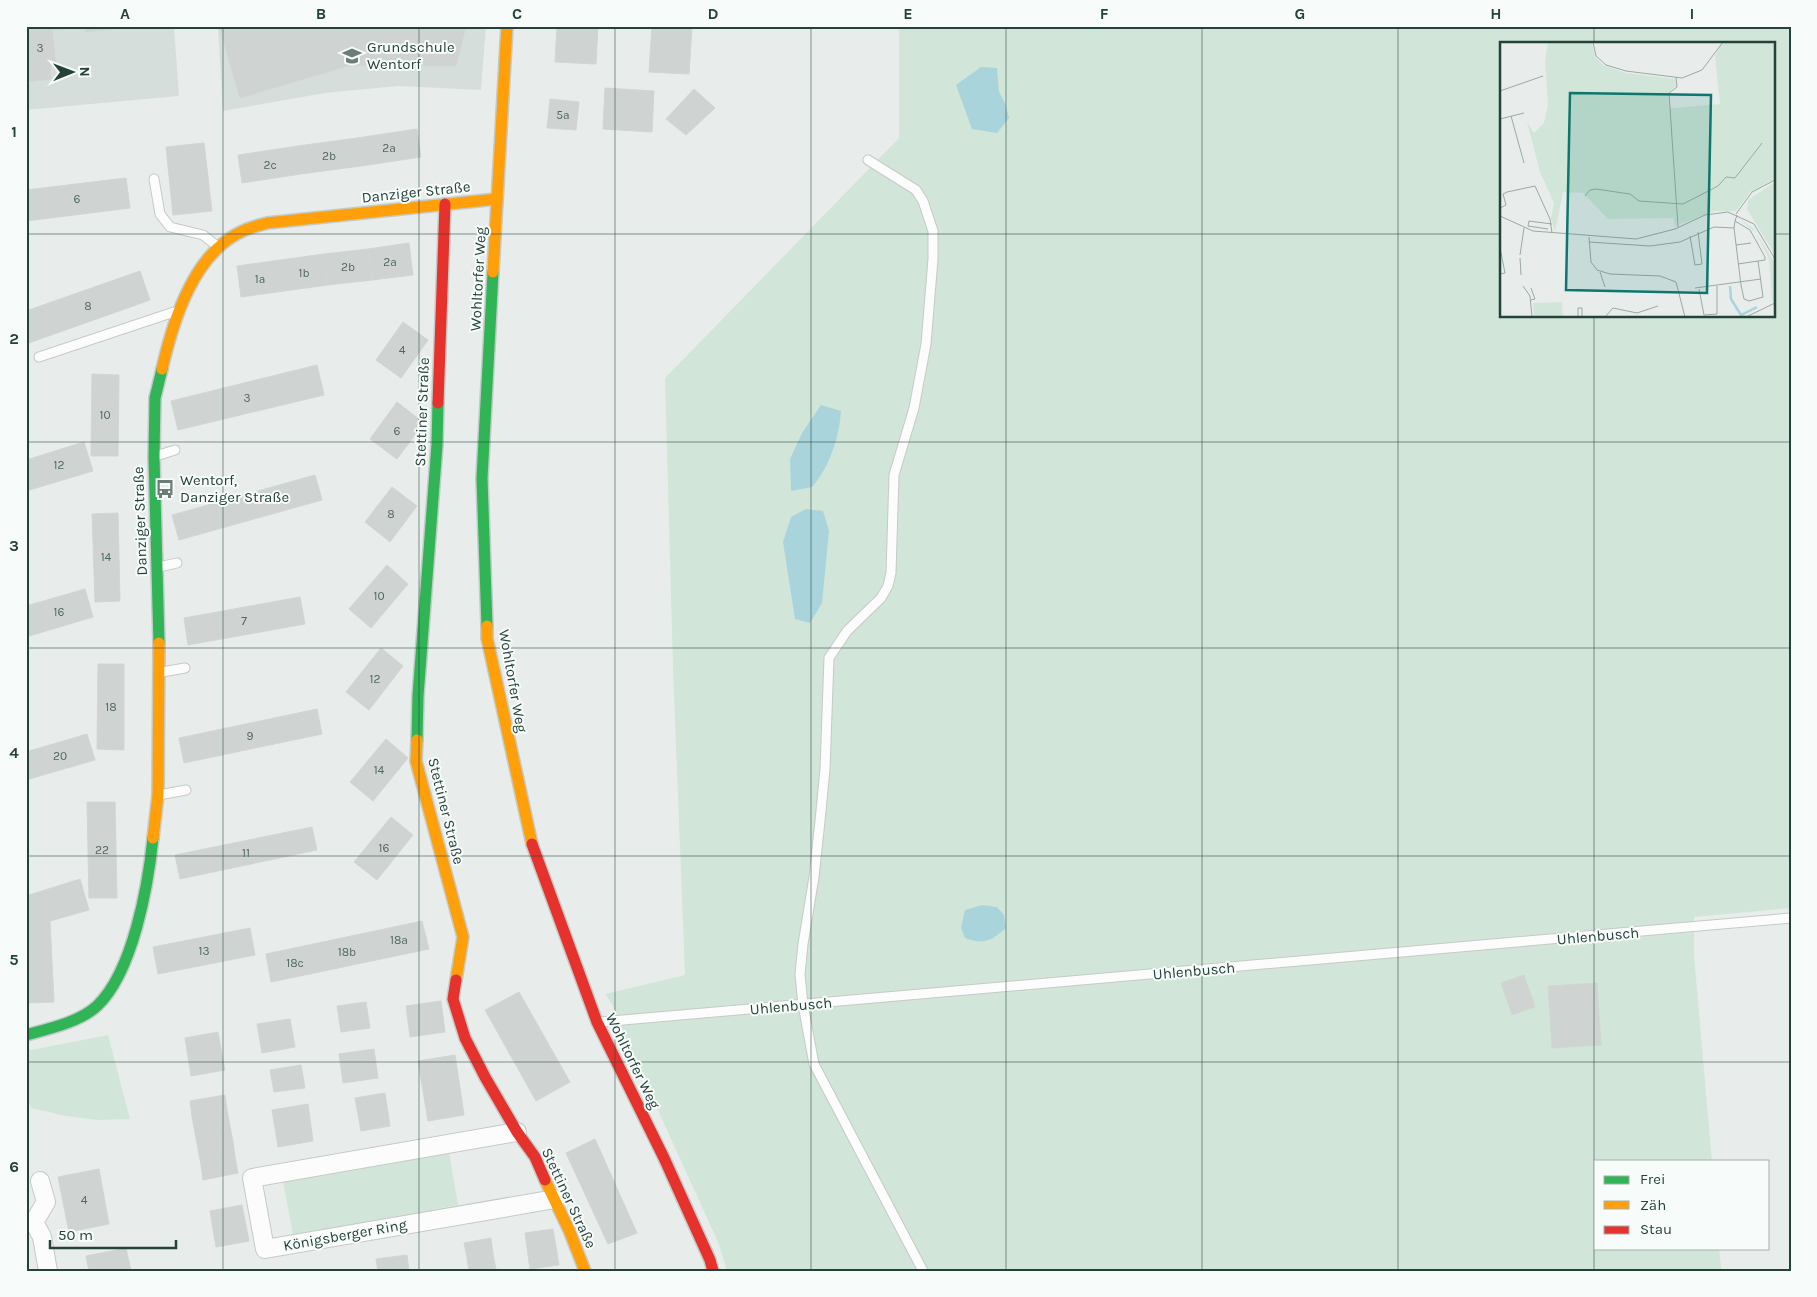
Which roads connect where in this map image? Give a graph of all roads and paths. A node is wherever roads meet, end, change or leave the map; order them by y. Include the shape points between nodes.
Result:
1 (507, 26) edge
2 (868, 160) dead end
3 (154, 179) dead end
4 (497, 199) junction
5 (444, 204) junction
6 (219, 248) junction
7 (179, 310) junction
8 (39, 357) dead end
9 (176, 450) dead end
10 (154, 457) junction
11 (177, 563) dead end
12 (157, 568) junction
13 (185, 668) dead end
14 (159, 673) junction
15 (186, 790) dead end
16 (158, 796) junction
17 (154, 902) dead end
18 (142, 904) junction
19 (1791, 918) edge
20 (803, 1004) junction
21 (597, 1022) junction
22 (26, 1035) edge
23 (518, 1132) junction
24 (40, 1181) dead end
25 (555, 1199) junction
26 (30, 1220) edge
27 (48, 1271) edge
28 (585, 1271) edge
29 (713, 1271) edge
30 (923, 1271) edge

1 - 4 street, Wohltorfer Weg
2 - 20 lane via 916,190 932,230 933,259 924,354 914,408 894,475 888,586 881,598 847,631 829,658 822,804 800,974
3 - 6 lane via 160,214 170,227 204,235
4 - 5 street, Danziger Straße
4 - 21 street, Wohltorfer Weg via 482,478 488,638 531,842
5 - 6 street, Danziger Straße via 266,223 244,230
5 - 23 street, Stettiner Straße via 437,445 416,761 463,936 453,999 465,1038
6 - 7 street, Danziger Straße via 193,280
7 - 8 lane
7 - 10 street, Danziger Straße via 155,398
9 - 10 lane
10 - 12 street, Danziger Straße
11 - 12 lane
12 - 14 street, Danziger Straße
13 - 14 lane
14 - 16 street, Danziger Straße
15 - 16 lane
16 - 18 street, Danziger Straße
17 - 18 lane
18 - 22 street, Danziger Straße via 116,982 96,1008 68,1023
19 - 20 lane, Uhlenbusch
20 - 21 lane, Uhlenbusch
20 - 30 lane via 814,1064
21 - 29 street, Wohltorfer Weg via 664,1158
23 - 25 street, Stettiner Straße
23 - 25 street, Königsberger Ring via 252,1178 265,1249
24 - 26 street via 46,1202
25 - 28 street, Stettiner Straße
26 - 27 street via 42,1237

